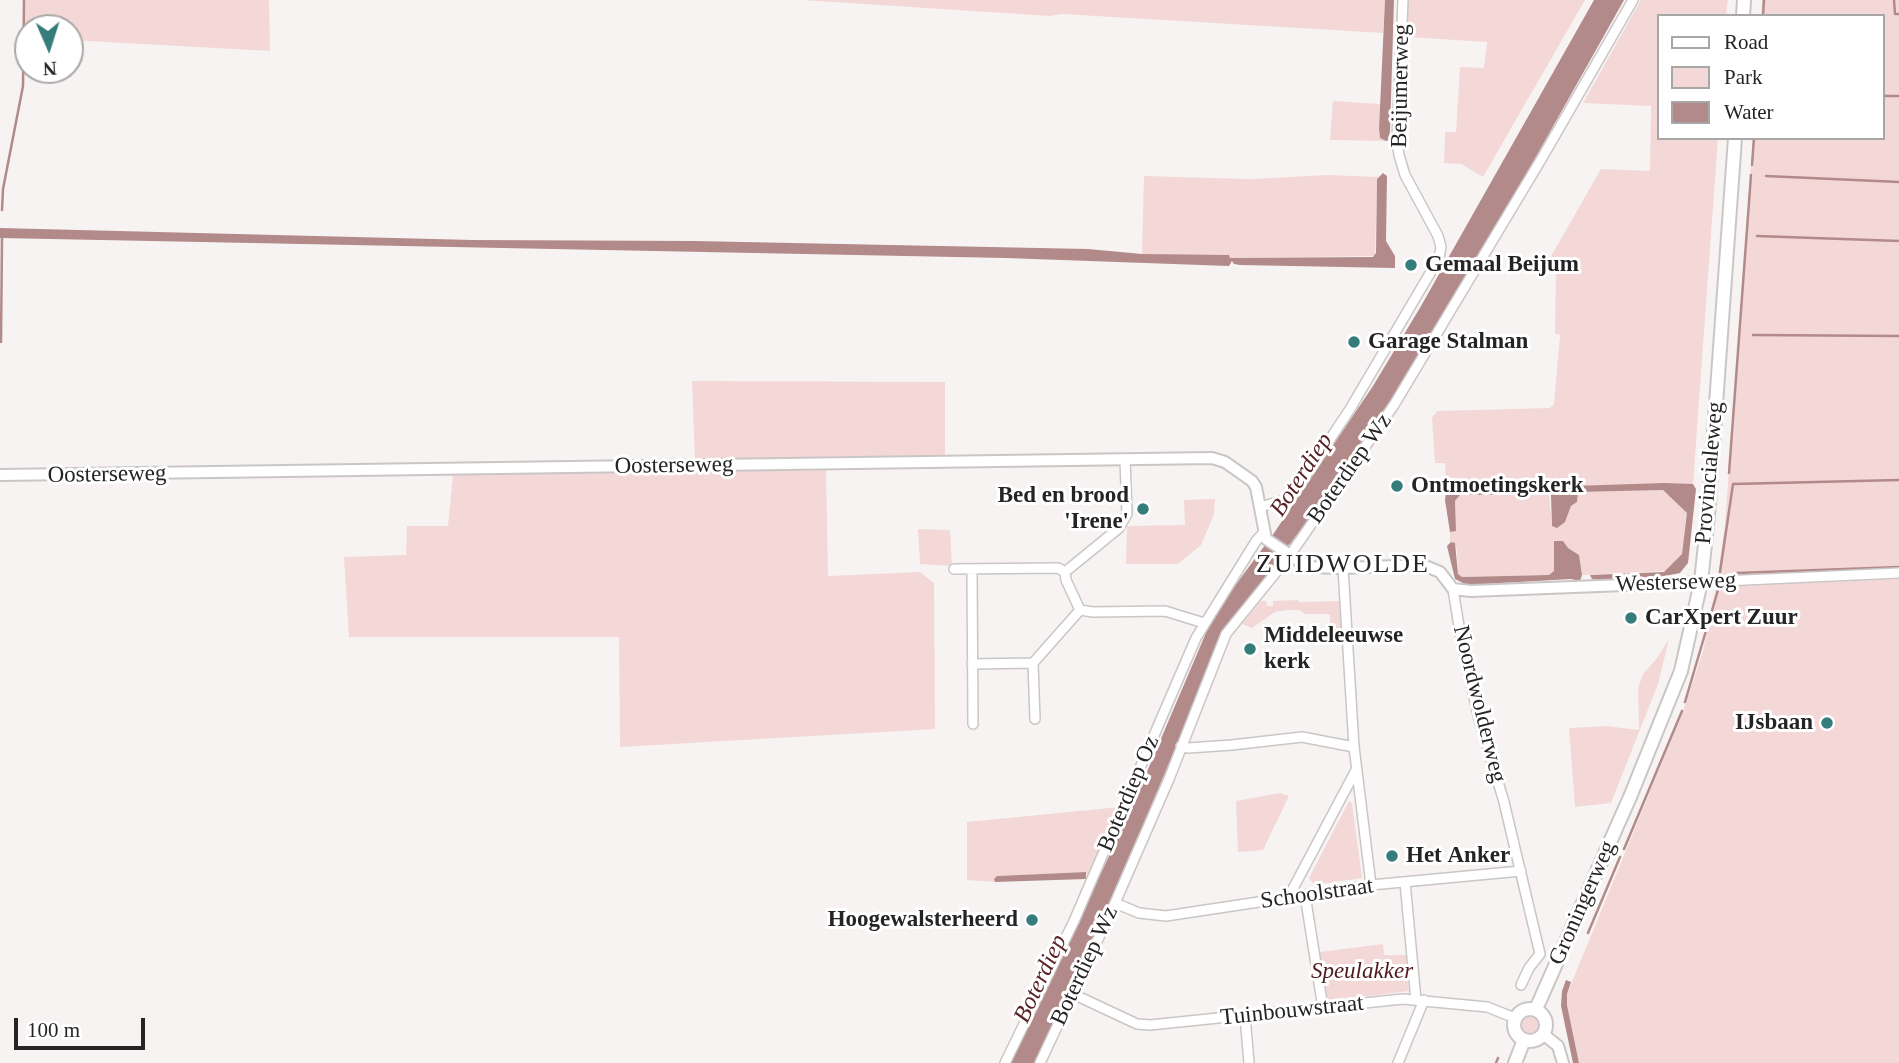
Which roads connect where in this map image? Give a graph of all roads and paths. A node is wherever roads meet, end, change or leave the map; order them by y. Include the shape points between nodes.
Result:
1 (1403, 0) edge
2 (1633, 0) edge
3 (1735, 140) edge
4 (1125, 459) junction
5 (0, 475) edge
6 (1261, 507) junction
7 (1265, 536) junction
8 (1288, 554) junction
9 (1343, 568) junction
10 (954, 569) dead end
11 (972, 570) junction
12 (1065, 572) junction
13 (1899, 573) edge
14 (1701, 582) junction
15 (1453, 589) junction
16 (1080, 610) junction
17 (1204, 622) junction
18 (1033, 663) junction
19 (972, 664) junction
20 (1035, 719) dead end
21 (972, 724) dead end
22 (1181, 746) junction
23 (1354, 747) junction
24 (1356, 770) junction
25 (1630, 797) joint
26 (1521, 871) junction
27 (1405, 882) junction
28 (1371, 885) junction
29 (1305, 895) junction
30 (1288, 898) junction
31 (1115, 904) junction
32 (1521, 985) dead end
33 (1073, 994) junction
34 (1420, 1000) junction
35 (1323, 1008) junction
36 (1536, 1009) junction
37 (1245, 1016) junction
38 (1515, 1018) junction
39 (1544, 1034) junction
40 (1524, 1040) junction
41 (1006, 1063) edge
42 (1040, 1063) edge
43 (1249, 1063) edge
44 (1398, 1063) edge
45 (1515, 1063) edge
46 (1563, 1063) edge

1 - 6 street, Beijumerweg via 1397,140 1405,175 1441,247 1436,266 1295,492 1288,499
2 - 8 street, Boterdiep Wz via 1394,405
3 - 14 main road, Provincialeweg
4 - 5 street, Oosterseweg
4 - 6 street, Oosterseweg via 1212,458 1225,462 1252,481
4 - 12 street via 1127,514 1119,528
6 - 7 street, Oosterseweg
7 - 8 street
7 - 17 street, Boterdiep Oz via 1256,541
8 - 9 street via 1308,567
8 - 22 street, Boterdiep Wz via 1226,634
9 - 15 street via 1423,565 1440,572
9 - 23 street
10 - 11 street
11 - 12 street via 1058,568
11 - 19 street
12 - 16 street
13 - 14 street, Westerseweg
14 - 15 street, Westerseweg via 1471,592
14 - 25 main road, Provincialeweg via 1681,671
15 - 26 street, Noordwolderweg via 1478,715
16 - 17 street via 1165,611
16 - 18 street
17 - 41 street, Boterdiep Oz via 1079,910
18 - 19 street
18 - 20 street
19 - 21 street
22 - 23 street via 1302,737
22 - 31 street, Boterdiep Wz
23 - 24 street
24 - 28 street
24 - 30 street
25 - 36 main road, Groningerweg
26 - 27 street, Schoolstraat
26 - 32 street, Noordwolderweg via 1540,954
27 - 28 street, Schoolstraat
27 - 34 street
28 - 29 street, Schoolstraat
29 - 30 street, Schoolstraat
29 - 35 street
30 - 31 street, Schoolstraat via 1166,916
31 - 33 street, Boterdiep Wz
33 - 37 street, Tuinbouwstraat via 1138,1024
33 - 42 street, Boterdiep Wz
34 - 35 street, Tuinbouwstraat
34 - 38 street, Tuinbouwstraat via 1487,1007
34 - 44 street
35 - 37 street, Tuinbouwstraat
36 - 38 main road via 1526,1009
36 - 39 main road via 1545,1017
37 - 43 street
38 - 40 main road via 1515,1031
39 - 40 main road
39 - 46 street via 1558,1046
40 - 45 main road

